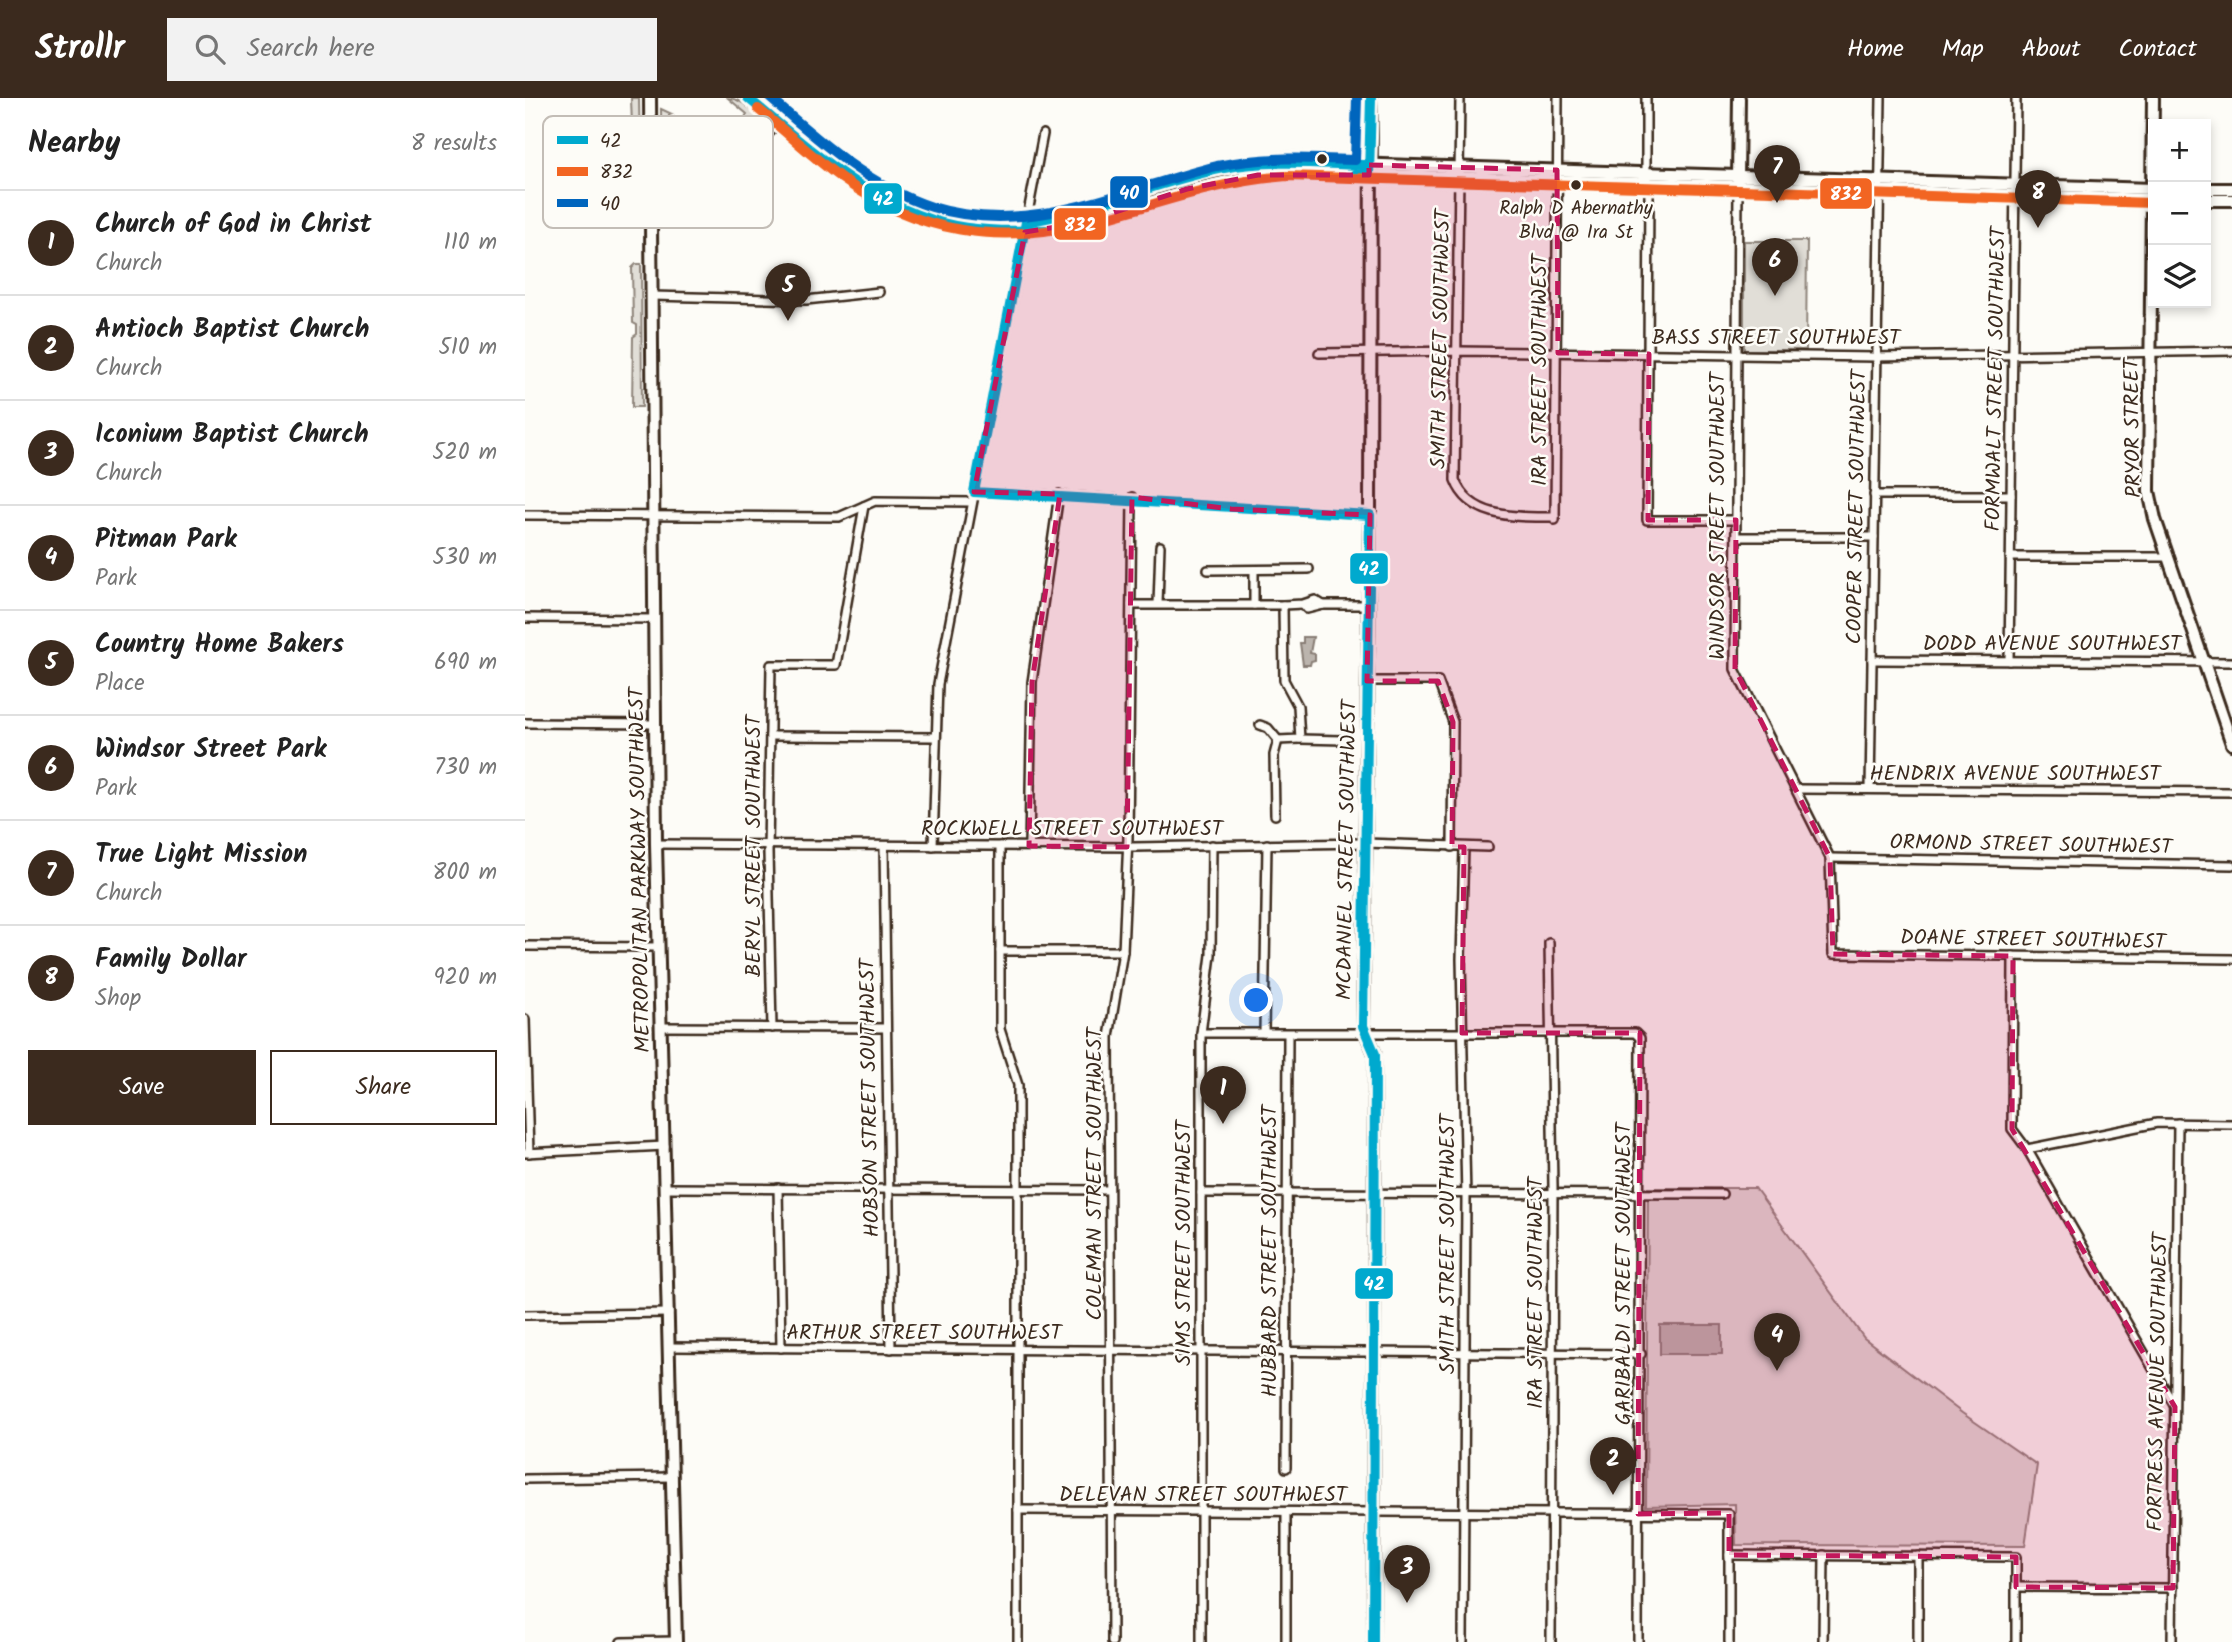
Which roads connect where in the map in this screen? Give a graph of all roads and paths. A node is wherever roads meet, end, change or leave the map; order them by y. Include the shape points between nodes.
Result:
1 (650, 98) edge
2 (748, 98) edge
3 (767, 98) edge
4 (1371, 98) edge
5 (1460, 98) edge
6 (1558, 98) edge
7 (1646, 98) edge
8 (1739, 98) edge
9 (1881, 98) edge
10 (2016, 98) edge
11 (2153, 98) edge
12 (786, 113) junction
13 (650, 116) edge
14 (769, 116) edge
15 (773, 120) edge
16 (778, 124) junction
17 (773, 129) edge
18 (1043, 134) dead end
19 (1460, 167) junction
20 (1369, 170) junction
21 (1557, 176) junction
22 (1647, 178) junction
23 (1460, 179) junction
24 (1738, 181) junction
25 (2152, 182) edge
26 (1879, 186) junction
27 (2211, 189) edge
28 (2232, 189) edge
29 (2015, 190) junction
30 (2148, 194) edge
31 (2211, 200) edge
32 (2232, 200) edge
33 (1025, 227) junction
34 (651, 228) edge
35 (2151, 245) edge
36 (879, 292) dead end
37 (652, 296) junction
38 (1370, 351) junction
39 (1459, 351) junction
40 (2232, 351) edge
41 (1558, 352) junction
42 (2150, 352) junction
43 (1319, 353) dead end
44 (2013, 353) junction
45 (1649, 354) junction
46 (1737, 355) junction
47 (1875, 357) junction
48 (974, 492) junction
49 (1059, 494) junction
50 (1874, 495) junction
51 (2011, 495) junction
52 (1132, 497) junction
53 (972, 502) junction
54 (865, 506) junction
55 (1370, 514) junction
56 (525, 515) edge
57 (654, 516) junction
58 (1555, 518) joint
59 (1736, 520) junction
60 (1736, 537) junction
61 (1874, 537) junction
62 (1160, 546) dead end
63 (2010, 557) junction
64 (2167, 557) junction
65 (1309, 569) dead end
66 (1208, 570) dead end
67 (1254, 571) junction
68 (1158, 604) junction
69 (1131, 605) junction
70 (1254, 605) junction
71 (1283, 605) junction
72 (1368, 605) junction
73 (525, 618) edge
74 (655, 619) junction
75 (1873, 660) junction
76 (2009, 661) junction
77 (2203, 662) junction
78 (2232, 662) edge
79 (1367, 681) junction
80 (525, 723) edge
81 (655, 724) junction
82 (1260, 725) dead end
83 (2229, 730) edge
84 (770, 736) junction
85 (934, 737) junction
86 (1278, 740) junction
87 (1300, 740) junction
88 (1343, 740) dead end
89 (2232, 744) edge
90 (1797, 789) junction
91 (1870, 789) junction
92 (2232, 792) edge
93 (1275, 815) dead end
94 (656, 844) junction
95 (1267, 844) junction
96 (1365, 844) junction
97 (768, 845) junction
98 (1212, 845) junction
99 (884, 846) junction
100 (933, 846) junction
101 (1000, 846) junction
102 (1029, 846) junction
103 (1127, 847) junction
104 (1452, 847) junction
105 (1464, 847) junction
106 (1488, 848) dead end
107 (1830, 858) junction
108 (2232, 865) edge
109 (1549, 943) dead end
110 (525, 946) edge
111 (659, 947) junction
112 (1000, 950) junction
113 (1123, 951) junction
114 (1833, 954) joint
115 (2013, 956) junction
116 (2232, 959) edge
117 (525, 1019) edge
118 (661, 1027) junction
119 (772, 1028) junction
120 (885, 1028) junction
121 (1201, 1033) junction
122 (1264, 1033) junction
123 (1366, 1033) junction
124 (1462, 1033) junction
125 (1552, 1033) junction
126 (1287, 1034) junction
127 (2178, 1123) junction
128 (2232, 1124) edge
129 (665, 1146) junction
130 (2028, 1149) junction
131 (527, 1153) edge
132 (666, 1188) junction
133 (778, 1188) junction
134 (887, 1189) junction
135 (1018, 1189) junction
136 (1109, 1190) junction
137 (1374, 1192) junction
138 (1465, 1192) junction
139 (1201, 1193) junction
140 (1287, 1193) junction
141 (1553, 1193) junction
142 (1640, 1194) junction
143 (1722, 1194) dead end
144 (669, 1313) junction
145 (525, 1315) edge
146 (670, 1347) junction
147 (781, 1348) junction
148 (891, 1349) junction
149 (1018, 1350) junction
150 (1110, 1351) junction
151 (1201, 1352) junction
152 (1286, 1353) junction
153 (1373, 1353) junction
154 (1465, 1353) junction
155 (1552, 1353) junction
156 (1641, 1354) junction
157 (2175, 1407) junction
158 (1286, 1468) dead end
159 (673, 1477) junction
160 (525, 1479) edge
161 (1018, 1510) junction
162 (1111, 1511) junction
163 (1201, 1512) junction
164 (1286, 1513) junction
165 (1373, 1513) junction
166 (1464, 1513) junction
167 (1552, 1514) junction
168 (1638, 1514) junction
169 (1729, 1555) junction
170 (1824, 1555) junction
171 (1918, 1556) junction
172 (2016, 1587) junction
173 (2173, 1588) junction
174 (621, 1642) edge
175 (676, 1642) edge
176 (1018, 1642) edge
177 (1112, 1642) edge
178 (1201, 1642) edge
179 (1286, 1642) edge
180 (1373, 1642) edge
181 (1463, 1642) edge
182 (1551, 1642) edge
183 (1638, 1642) edge
184 (1729, 1642) edge
185 (1823, 1642) edge
186 (1918, 1642) edge
187 (2016, 1642) edge
188 (2172, 1642) edge

1 - 13 main road, METROPOLITAN PARKWAY SOUTHWEST
2 - 14 main road
3 - 12 main road
4 - 20 main road, MCDANIEL STREET SOUTHWEST
5 - 19 street, SMITH STREET SOUTHWEST
6 - 21 street, IRA STREET SOUTHWEST
7 - 22 street
8 - 24 main road, WINDSOR STREET SOUTHWEST
9 - 26 street, COOPER STREET SOUTHWEST
10 - 29 street, FORMWALT STREET SOUTHWEST
11 - 25 main road, PRYOR STREET
12 - 16 street
12 - 33 main road via 862,176 890,193 960,217
15 - 16 main road
16 - 17 street
16 - 33 main road via 877,199 927,221 965,229
18 - 33 street
19 - 20 main road
19 - 21 main road
19 - 23 street, SMITH STREET SOUTHWEST
20 - 23 main road
20 - 33 main road via 1238,177 1081,223
20 - 38 main road, MCDANIEL STREET SOUTHWEST
21 - 22 main road
21 - 23 main road
21 - 41 street, IRA STREET SOUTHWEST
22 - 24 main road
22 - 45 street
23 - 39 street, SMITH STREET SOUTHWEST
24 - 26 main road
24 - 46 street, WINDSOR STREET SOUTHWEST
26 - 29 main road
26 - 47 street, COOPER STREET SOUTHWEST
27 - 28 main road
29 - 30 main road
29 - 44 street, FORMWALT STREET SOUTHWEST
31 - 32 main road
33 - 48 street
34 - 37 main road, METROPOLITAN PARKWAY SOUTHWEST
35 - 42 main road, PRYOR STREET
36 - 37 street via 806,300
37 - 57 main road, METROPOLITAN PARKWAY SOUTHWEST
38 - 39 street, BASS STREET SOUTHWEST
38 - 43 street, BASS STREET SOUTHWEST
38 - 55 main road, MCDANIEL STREET SOUTHWEST
39 - 41 street, BASS STREET SOUTHWEST
39 - 58 street, SMITH STREET SOUTHWEST via 1455,480 1461,495 1505,517
40 - 42 street, BASS STREET SOUTHWEST
41 - 45 street, BASS STREET SOUTHWEST
41 - 58 street, IRA STREET SOUTHWEST
42 - 44 street, BASS STREET SOUTHWEST
42 - 64 main road, PRYOR STREET via 2149,491
44 - 47 street, BASS STREET SOUTHWEST
44 - 51 street, FORMWALT STREET SOUTHWEST
45 - 46 street, BASS STREET SOUTHWEST
45 - 59 street via 1647,520
46 - 47 street, BASS STREET SOUTHWEST
46 - 59 street, WINDSOR STREET SOUTHWEST
47 - 50 street, COOPER STREET SOUTHWEST
48 - 49 street
48 - 53 street
49 - 52 street
49 - 102 street via 1032,682
50 - 51 street
50 - 61 street, COOPER STREET SOUTHWEST
51 - 63 street, FORMWALT STREET SOUTHWEST
52 - 55 street via 1231,509
52 - 69 street, COLEMAN STREET SOUTHWEST
53 - 54 street via 874,501
53 - 85 street via 938,684
54 - 57 street via 839,517
54 - 84 street, BERYL STREET SOUTHWEST via 836,665 771,665
55 - 72 main road, MCDANIEL STREET SOUTHWEST
56 - 57 street
57 - 74 main road, METROPOLITAN PARKWAY SOUTHWEST
59 - 60 street, WINDSOR STREET SOUTHWEST
60 - 61 street
60 - 90 street, WINDSOR STREET SOUTHWEST via 1735,669
61 - 75 street, COOPER STREET SOUTHWEST
62 - 68 street
63 - 64 street
63 - 76 street, FORMWALT STREET SOUTHWEST
64 - 77 main road, PRYOR STREET
65 - 67 street
66 - 67 street
67 - 70 street
68 - 69 street
68 - 70 street
69 - 103 street, COLEMAN STREET SOUTHWEST
70 - 71 street
71 - 72 street via 1303,604 1307,609
71 - 87 street via 1284,680 1298,706
72 - 79 main road, MCDANIEL STREET SOUTHWEST
73 - 74 street
74 - 81 main road, METROPOLITAN PARKWAY SOUTHWEST
75 - 76 street, DODD AVENUE SOUTHWEST
75 - 91 street, COOPER STREET SOUTHWEST
76 - 77 street, DODD AVENUE SOUTHWEST
77 - 78 street, DODD AVENUE SOUTHWEST
77 - 83 main road, PRYOR STREET
79 - 96 main road, MCDANIEL STREET SOUTHWEST
79 - 104 street via 1438,681 1453,722
80 - 81 street
81 - 94 main road, METROPOLITAN PARKWAY SOUTHWEST
82 - 86 street
83 - 89 main road, PRYOR STREET
84 - 85 street
84 - 97 street, BERYL STREET SOUTHWEST
85 - 100 street
86 - 87 street
86 - 93 street
87 - 88 street
90 - 91 street, HENDRIX AVENUE SOUTHWEST
90 - 107 street, WINDSOR STREET SOUTHWEST
91 - 92 street, HENDRIX AVENUE SOUTHWEST
94 - 97 street, ROCKWELL STREET SOUTHWEST
94 - 111 main road, METROPOLITAN PARKWAY SOUTHWEST
95 - 96 street, ROCKWELL STREET SOUTHWEST
95 - 98 street, ROCKWELL STREET SOUTHWEST
95 - 122 street
96 - 104 street, ROCKWELL STREET SOUTHWEST
96 - 123 main road, MCDANIEL STREET SOUTHWEST
97 - 99 street, ROCKWELL STREET SOUTHWEST
97 - 119 street, BERYL STREET SOUTHWEST
98 - 103 street, ROCKWELL STREET SOUTHWEST
98 - 121 street, SIMS STREET SOUTHWEST via 1210,955
99 - 100 street, ROCKWELL STREET SOUTHWEST
99 - 120 street, HOBSON STREET SOUTHWEST
100 - 101 street, ROCKWELL STREET SOUTHWEST
101 - 102 street, ROCKWELL STREET SOUTHWEST
101 - 112 street
102 - 103 street, ROCKWELL STREET SOUTHWEST
103 - 113 street, COLEMAN STREET SOUTHWEST
104 - 105 street, ROCKWELL STREET SOUTHWEST
105 - 106 street, ROCKWELL STREET SOUTHWEST
105 - 124 street, SMITH STREET SOUTHWEST
107 - 108 street, ORMOND STREET SOUTHWEST
107 - 114 street, WINDSOR STREET SOUTHWEST
109 - 125 street, IRA STREET SOUTHWEST
110 - 111 street
111 - 118 main road, METROPOLITAN PARKWAY SOUTHWEST
112 - 113 street
112 - 135 street via 1000,1029 1018,1085
113 - 136 street, COLEMAN STREET SOUTHWEST via 1109,1037
114 - 115 street, DOANE STREET SOUTHWEST
115 - 116 street, DOANE STREET SOUTHWEST
115 - 130 street via 2012,1129
117 - 131 street
118 - 119 street
118 - 129 main road, METROPOLITAN PARKWAY SOUTHWEST
119 - 120 street
120 - 134 street, HOBSON STREET SOUTHWEST
121 - 122 street
121 - 139 street, SIMS STREET SOUTHWEST
122 - 126 street
123 - 124 street
123 - 126 street
123 - 137 main road, MCDANIEL STREET SOUTHWEST via 1375,1054
124 - 125 street
124 - 138 street, SMITH STREET SOUTHWEST
125 - 141 street, IRA STREET SOUTHWEST
125 - 142 street, GARIBALDI STREET SOUTHWEST via 1635,1033 1640,1038
126 - 140 street, HUBBARD STREET SOUTHWEST
127 - 128 street
127 - 130 street via 2157,1123
127 - 157 street, FORTRESS AVENUE SOUTHWEST
129 - 131 street
129 - 132 main road, METROPOLITAN PARKWAY SOUTHWEST
130 - 157 street
132 - 133 street
132 - 144 main road, METROPOLITAN PARKWAY SOUTHWEST
133 - 134 street
133 - 147 street
134 - 135 street
134 - 148 street, HOBSON STREET SOUTHWEST
135 - 136 street
135 - 149 street
136 - 150 street, COLEMAN STREET SOUTHWEST
137 - 138 street
137 - 140 street
137 - 153 main road, MCDANIEL STREET SOUTHWEST
138 - 141 street
138 - 154 street, SMITH STREET SOUTHWEST
139 - 140 street
139 - 151 street, SIMS STREET SOUTHWEST
140 - 152 street, HUBBARD STREET SOUTHWEST
141 - 142 street
141 - 155 street, IRA STREET SOUTHWEST
142 - 143 street
142 - 156 street, GARIBALDI STREET SOUTHWEST
144 - 145 street
144 - 146 main road, METROPOLITAN PARKWAY SOUTHWEST
146 - 147 street, ARTHUR STREET SOUTHWEST
146 - 159 main road, METROPOLITAN PARKWAY SOUTHWEST
147 - 148 street, ARTHUR STREET SOUTHWEST
148 - 149 street, ARTHUR STREET SOUTHWEST
149 - 150 street, ARTHUR STREET SOUTHWEST
149 - 161 street
150 - 151 street, ARTHUR STREET SOUTHWEST
150 - 162 street, COLEMAN STREET SOUTHWEST
151 - 152 street, ARTHUR STREET SOUTHWEST
151 - 163 street, SIMS STREET SOUTHWEST
152 - 153 street, ARTHUR STREET SOUTHWEST
152 - 158 street, HUBBARD STREET SOUTHWEST
153 - 154 street, ARTHUR STREET SOUTHWEST
153 - 165 main road, MCDANIEL STREET SOUTHWEST
154 - 155 street, ARTHUR STREET SOUTHWEST
154 - 166 street, SMITH STREET SOUTHWEST
155 - 156 street, ARTHUR STREET SOUTHWEST
155 - 167 street, IRA STREET SOUTHWEST
156 - 168 street, GARIBALDI STREET SOUTHWEST
157 - 173 street, FORTRESS AVENUE SOUTHWEST
159 - 160 street
159 - 175 main road, METROPOLITAN PARKWAY SOUTHWEST
161 - 162 street, DELEVAN STREET SOUTHWEST
161 - 176 street
162 - 163 street, DELEVAN STREET SOUTHWEST
162 - 177 street, COLEMAN STREET SOUTHWEST
163 - 164 street, DELEVAN STREET SOUTHWEST
163 - 178 street, SIMS STREET SOUTHWEST
164 - 165 street, DELEVAN STREET SOUTHWEST
164 - 179 street
165 - 166 street, DELEVAN STREET SOUTHWEST
165 - 180 main road, MCDANIEL STREET SOUTHWEST
166 - 167 street, DELEVAN STREET SOUTHWEST
166 - 181 street, SMITH STREET SOUTHWEST
167 - 168 street, DELEVAN STREET SOUTHWEST
167 - 182 street, IRA STREET SOUTHWEST
168 - 169 street, DELEVAN STREET SOUTHWEST via 1729,1514
168 - 183 street, GARIBALDI STREET SOUTHWEST
169 - 170 street
169 - 184 street
170 - 171 street
170 - 185 street
171 - 172 street via 2016,1556
171 - 186 street
172 - 173 street
172 - 187 street
173 - 188 street, FORTRESS AVENUE SOUTHWEST
174 - 175 street

